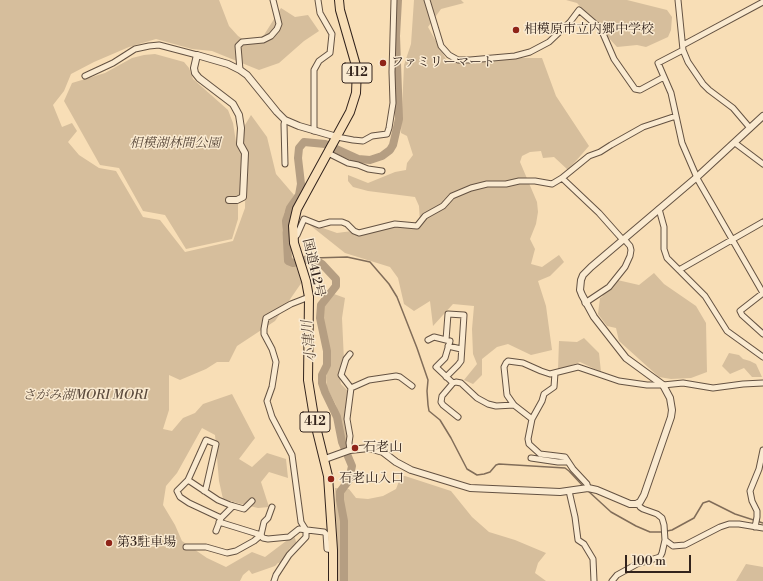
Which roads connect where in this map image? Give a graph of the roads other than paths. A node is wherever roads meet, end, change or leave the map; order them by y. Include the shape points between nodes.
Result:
1 (273, 0) edge
2 (318, 0) edge
3 (339, 0) edge
4 (394, 0) edge
5 (427, 0) edge
6 (678, 0) edge
7 (763, 2) edge
8 (683, 47) junction
9 (197, 55) junction
10 (240, 70) junction
11 (85, 76) dead end
12 (664, 77) junction
13 (676, 116) junction
14 (763, 116) edge
15 (285, 120) junction
16 (750, 128) junction
17 (314, 131) junction
18 (735, 143) junction
19 (332, 146) junction
20 (285, 164) dead end
21 (763, 164) edge
22 (382, 171) dead end
23 (697, 177) junction
24 (562, 178) junction
25 (229, 200) dead end
26 (659, 209) junction
27 (763, 222) edge
28 (293, 239) junction
29 (623, 239) junction
30 (733, 240) junction
31 (679, 270) junction
32 (763, 293) edge
33 (309, 297) junction
34 (585, 303) junction
35 (763, 334) edge
36 (428, 340) dead end
37 (446, 340) junction
38 (448, 346) junction
39 (461, 350) junction
40 (350, 354) dead end
41 (763, 357) edge
42 (555, 373) junction
43 (446, 377) junction
44 (453, 383) junction
45 (763, 383) edge
46 (663, 385) junction
47 (412, 386) dead end
48 (351, 388) junction
49 (514, 405) junction
50 (458, 417) dead end
51 (532, 419) junction
52 (349, 450) junction
53 (763, 450) edge
54 (531, 458) dead end
55 (325, 459) junction
56 (568, 462) junction
57 (188, 480) junction
58 (588, 488) junction
59 (204, 491) junction
60 (569, 491) junction
61 (252, 501) dead end
62 (638, 503) junction
63 (233, 506) junction
64 (272, 507) dead end
65 (220, 520) junction
66 (755, 527) junction
67 (763, 528) edge
68 (306, 530) junction
69 (216, 531) dead end
70 (261, 535) junction
71 (665, 540) junction
72 (186, 547) dead end
73 (333, 550) junction
74 (274, 581) edge
75 (334, 581) edge
76 (594, 581) edge
77 (612, 581) edge

1 - 10 street via 279,24 277,29 272,36 263,40 242,42 238,46
2 - 17 street via 320,14 332,34 330,52 319,61 314,70
3 - 19 highway, 国道412号 / 412 via 358,76 354,102
4 - 19 street via 393,103 387,134
5 - 12 street via 441,46 449,56 458,60 515,56 530,52 549,42 579,10 602,29 614,60 635,89 640,90
6 - 8 street
7 - 8 street
8 - 12 street via 658,63
8 - 16 street via 688,62 703,84 733,108
9 - 10 street
9 - 11 street via 159,45 149,46 135,49
9 - 25 street via 194,68 199,78 233,104 239,116 240,144 245,153 244,197
10 - 15 street
12 - 13 street
13 - 23 street via 682,143
13 - 24 street via 643,127 589,156
14 - 16 street
15 - 17 street
15 - 20 street
16 - 18 street
17 - 19 street
18 - 21 street
18 - 23 street
19 - 22 street via 348,163
19 - 28 highway, 国道412号 / 412 via 297,209
23 - 26 street
23 - 30 street
24 - 28 street via 552,184 519,181 470,188 452,196 443,206 425,216 417,226 395,224 359,233 342,222 319,225 304,219 297,236
24 - 29 street
26 - 29 street
26 - 31 street via 664,227 666,254
27 - 30 street
28 - 33 highway, 国道412号 / 412
29 - 34 street via 583,275 580,290
29 - 34 street via 631,250 625,267 609,287
30 - 31 street
30 - 32 street
31 - 41 street via 708,299 727,331
32 - 35 street via 740,311
33 - 55 highway, 国道412号 / 412 via 308,380 315,423
33 - 68 street via 266,318 264,329 276,362 267,402 292,455 301,522
34 - 46 street via 626,358
36 - 37 street via 434,337
37 - 38 street via 450,341
37 - 39 street via 448,314 464,315
38 - 39 street
38 - 43 street via 445,358 436,367
39 - 43 street via 461,361
40 - 48 street via 341,375
42 - 46 street via 578,367 623,382
42 - 49 street via 543,372 523,362 508,361 504,367 507,393
42 - 51 street via 554,388 544,394
43 - 44 street
44 - 49 street via 461,383 477,398 488,404
44 - 50 street via 442,396 441,402
45 - 46 street via 712,388 683,382
46 - 62 street via 670,398 671,417 644,495
47 - 48 street via 400,377 388,376 368,380
48 - 52 street via 347,419
49 - 51 street
51 - 56 street via 529,444 539,453 563,457
52 - 55 street
52 - 60 street via 377,450 412,470 470,488
53 - 66 street via 760,469 750,491 757,512
54 - 56 street
55 - 73 highway, 国道412号 / 412
56 - 58 street
57 - 59 street
57 - 59 street via 206,440 216,444
57 - 65 street via 177,491 180,497
58 - 60 street
58 - 62 street via 627,503
59 - 63 street
60 - 76 street via 578,540 584,544 593,558
61 - 63 street via 244,508
62 - 71 street via 643,509 662,518
63 - 65 street
64 - 70 street
65 - 69 street
65 - 70 street
66 - 67 street
66 - 71 street via 726,525 679,546 670,545
68 - 70 street via 300,529 289,537 276,539 263,538
68 - 73 street via 324,532 327,549
68 - 74 street via 306,537 289,555
70 - 72 street via 236,551 227,553 206,547
71 - 77 street via 660,557 637,564 617,575
73 - 75 highway, 国道412号 / 412

